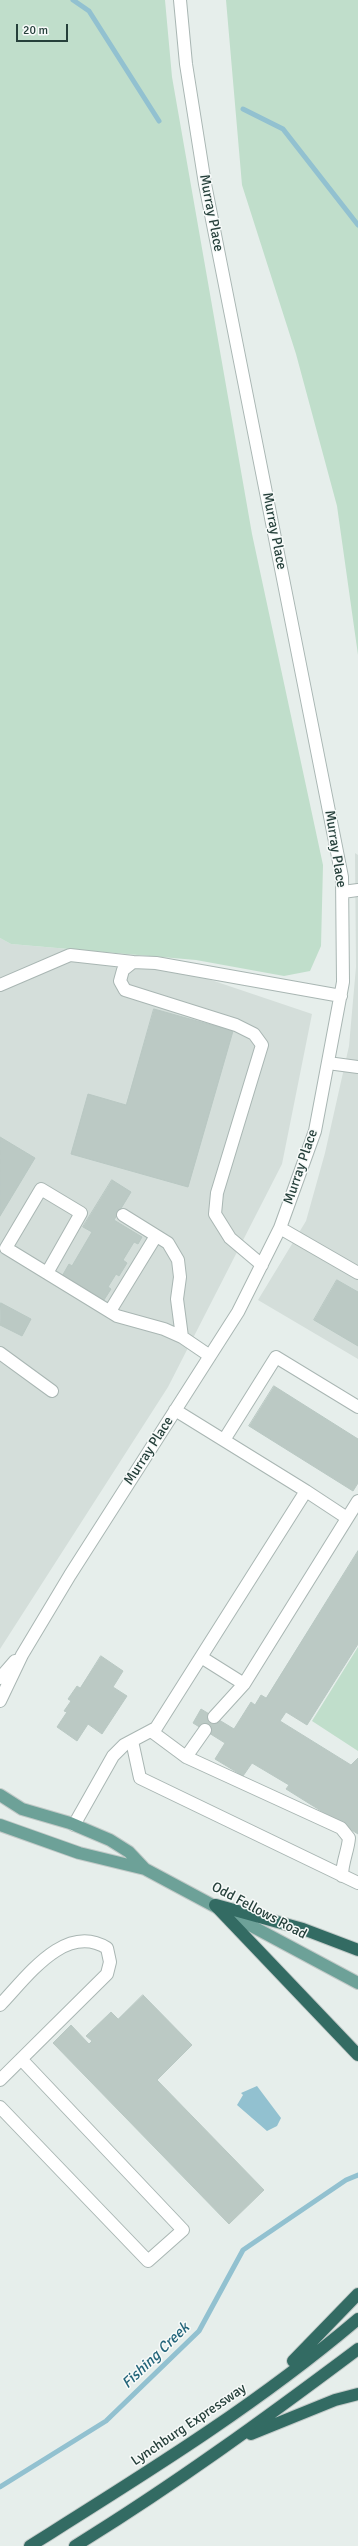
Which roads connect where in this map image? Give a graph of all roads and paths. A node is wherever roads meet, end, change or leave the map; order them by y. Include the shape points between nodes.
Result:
1 (180, 0) edge
2 (358, 890) edge
3 (343, 892) junction
4 (133, 962) junction
5 (0, 986) edge
6 (341, 996) junction
7 (328, 1063) junction
8 (358, 1067) edge
9 (123, 1215) dead end
10 (280, 1228) junction
11 (156, 1236) junction
12 (262, 1265) junction
13 (47, 1273) junction
14 (358, 1273) edge
15 (110, 1311) junction
16 (182, 1337) junction
17 (0, 1354) edge
18 (210, 1356) junction
19 (52, 1391) dead end
20 (358, 1407) edge
21 (175, 1410) junction
22 (224, 1440) junction
23 (306, 1490) junction
24 (358, 1501) edge
25 (347, 1518) junction
26 (22, 1655) junction
27 (201, 1657) junction
28 (0, 1678) edge
29 (244, 1684) junction
30 (0, 1701) edge
31 (214, 1717) dead end
32 (205, 1730) dead end
33 (151, 1731) junction
34 (132, 1741) junction
35 (186, 1757) junction
36 (0, 1795) edge
37 (0, 1825) edge
38 (74, 1825) junction
39 (145, 1869) junction
40 (342, 1876) junction
41 (358, 1883) edge
42 (215, 1905) junction
43 (358, 1950) edge
44 (358, 1983) edge
45 (0, 2004) edge
46 (358, 2055) edge
47 (21, 2059) junction
48 (0, 2080) edge
49 (0, 2107) edge
50 (358, 2294) edge
51 (358, 2319) edge
52 (358, 2349) edge
53 (358, 2394) edge
54 (254, 2399) junction
55 (235, 2440) junction
56 (30, 2546) edge
57 (76, 2546) edge

1 - 3 street, Murray Place via 186,64 205,184 341,869
2 - 3 street
3 - 6 street, Murray Place
4 - 5 street via 70,955
4 - 6 street via 156,963
4 - 12 street via 123,970 120,981 125,990 236,1025 254,1034 262,1044 217,1193 215,1214 230,1238
6 - 7 street, Murray Place
7 - 8 street
7 - 10 street, Murray Place via 315,1131
9 - 11 street
10 - 12 street, Murray Place
10 - 14 street
11 - 15 street
11 - 16 street via 168,1243 178,1260 180,1276 177,1299
12 - 18 street, Murray Place via 238,1312
13 - 13 street via 6,1248 41,1189 81,1213
13 - 15 street
15 - 16 street
16 - 18 street
17 - 19 street
18 - 21 street, Murray Place
20 - 22 street via 276,1357
21 - 22 street
21 - 26 street, Murray Place
22 - 23 street
23 - 25 street
23 - 27 street
24 - 25 street
25 - 29 street
26 - 28 street, Murray Place
26 - 30 street, Murray Place
27 - 29 street
27 - 33 street via 156,1728
29 - 31 street
32 - 35 street
33 - 34 street
33 - 35 street
34 - 38 street via 113,1756
34 - 40 street via 140,1778
35 - 40 street via 341,1828 349,1838 349,1847 342,1863
36 - 38 main road, Odd Fellows Road via 22,1809
37 - 39 main road, Odd Fellows Road via 79,1853
38 - 39 main road, Odd Fellows Road via 110,1840 129,1852
39 - 42 main road, Odd Fellows Road
40 - 41 street
42 - 43 highway via 303,1929
42 - 44 main road, Odd Fellows Road
42 - 46 highway
45 - 47 street via 55,1949 78,1941 96,1941 107,1948 110,1962 107,1974
47 - 48 street
47 - 49 street via 183,2230 148,2261
50 - 54 highway
51 - 54 highway, Lynchburg Expressway
52 - 55 highway
53 - 55 highway via 335,2400
54 - 56 highway, Lynchburg Expressway via 186,2447
55 - 57 highway via 146,2502

